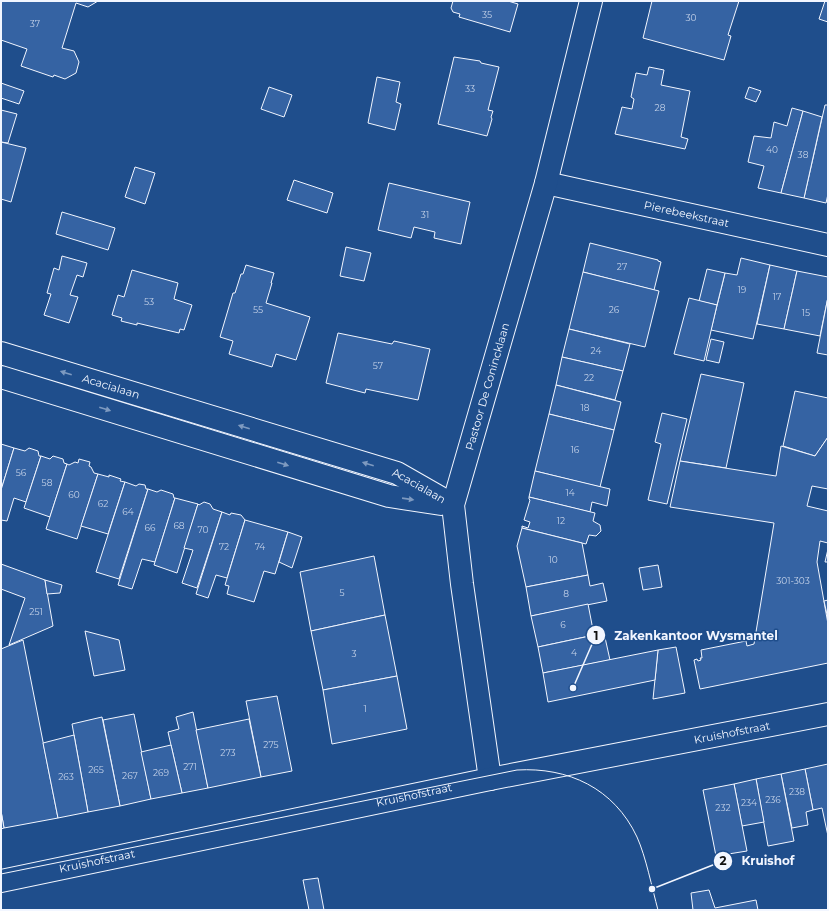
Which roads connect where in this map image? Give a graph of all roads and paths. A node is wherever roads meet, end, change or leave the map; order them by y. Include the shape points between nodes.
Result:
1 (591, 1) edge
2 (546, 183) junction
3 (828, 244) edge
4 (1, 353) edge
5 (1, 377) edge
6 (453, 505) junction
7 (828, 714) edge
8 (490, 779) junction
9 (1, 881) edge

1 - 2 street, Pastoor De Conincklaan
2 - 3 street, Pierebeekstraat
2 - 6 street, Pastoor De Conincklaan
6 -> 4 street, Acacialaan via 397,473
5 -> 6 street, Acacialaan via 389,496
6 - 8 street, Pastoor De Conincklaan
7 - 8 street, Kruishofstraat
8 - 9 street, Kruishofstraat

